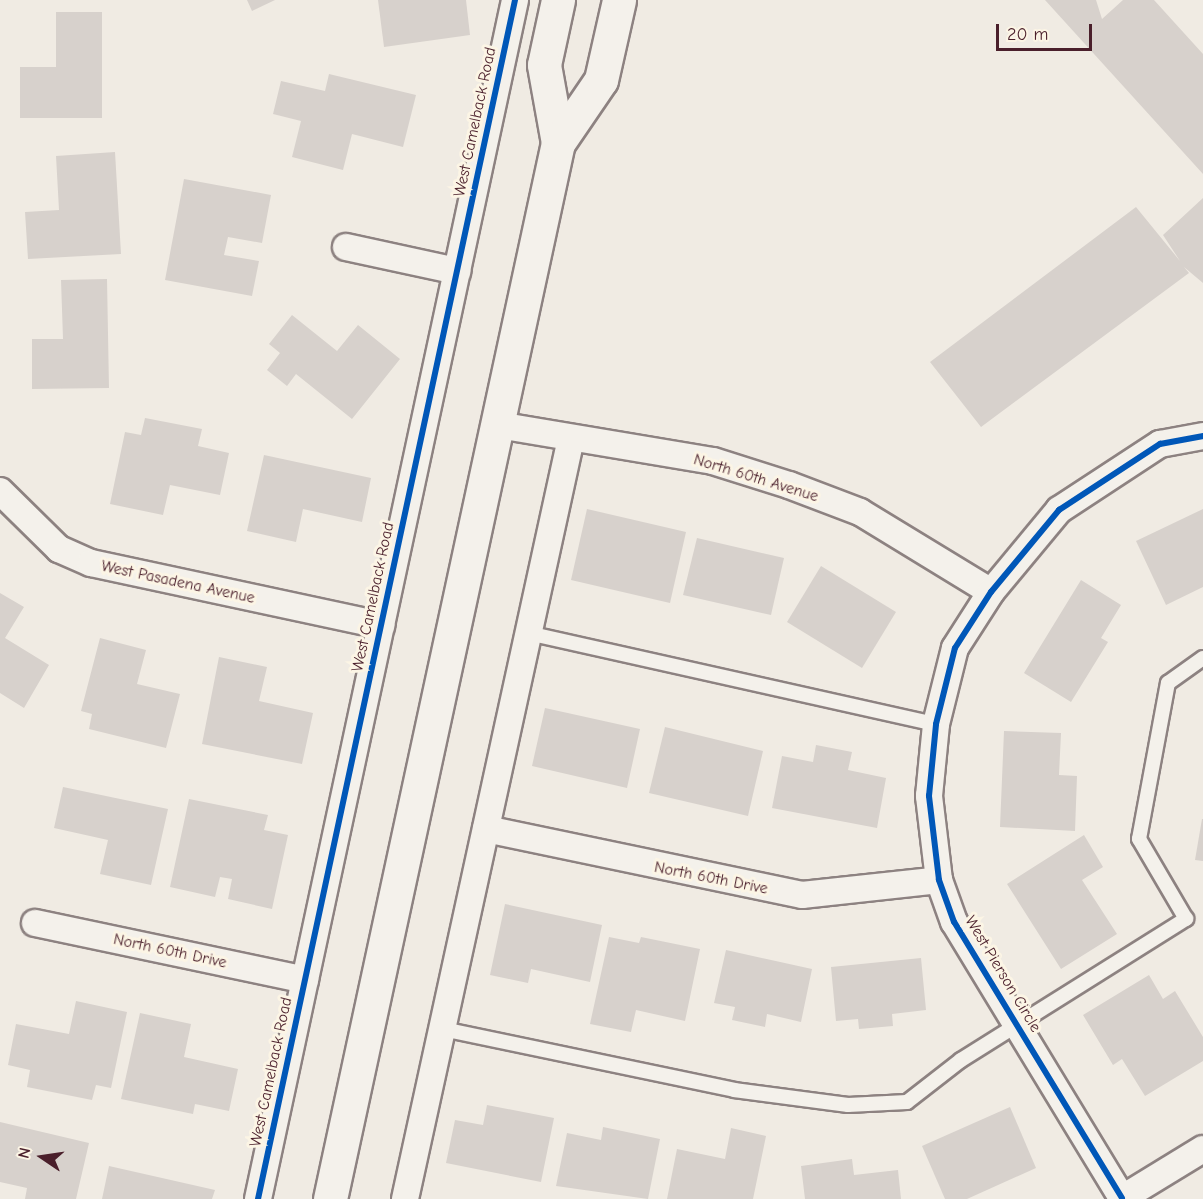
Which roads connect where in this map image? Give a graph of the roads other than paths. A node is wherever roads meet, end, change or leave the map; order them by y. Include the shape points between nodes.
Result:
1 (515, 0) edge
2 (558, 0) edge
3 (619, 0) edge
4 (558, 143) junction
5 (346, 247) dead end
6 (457, 271) junction
7 (498, 425) junction
8 (1203, 436) edge
9 (571, 438) junction
10 (0, 491) edge
11 (991, 592) junction
12 (381, 625) junction
13 (528, 633) junction
14 (1203, 658) edge
15 (936, 724) junction
16 (486, 829) junction
17 (939, 880) junction
18 (35, 923) dead end
19 (305, 980) junction
20 (1019, 1026) junction
21 (442, 1029) junction
22 (1203, 1149) edge
23 (258, 1199) edge
24 (330, 1199) edge
25 (405, 1199) edge
26 (1122, 1199) edge

1 - 6 street, West Camelback Road
2 - 4 main road via 544,65
3 - 4 main road via 601,80
4 - 7 main road
5 - 6 street
6 - 12 street, West Camelback Road
7 - 9 street, North 60th Avenue
7 - 24 main road
8 - 11 street, West Pierson Circle via 1160,444 1059,510
9 - 11 street, North 60th Avenue via 713,461 789,485 860,512
9 - 13 street
10 - 12 street, West Pasadena Avenue via 59,549 91,563
11 - 15 street, West Pierson Circle via 955,648
12 - 19 street, West Camelback Road
13 - 15 lane
13 - 16 street
14 - 20 lane via 1167,683 1139,839 1186,919
15 - 17 street, West Pierson Circle via 929,796
16 - 17 street, North 60th Drive via 802,895
16 - 21 street
17 - 20 street, West Pierson Circle via 954,922
18 - 19 street, North 60th Drive
19 - 23 street, West Camelback Road
20 - 21 lane via 907,1102 848,1105 734,1090
20 - 26 street, West Pierson Circle
21 - 25 street
22 - 26 street

